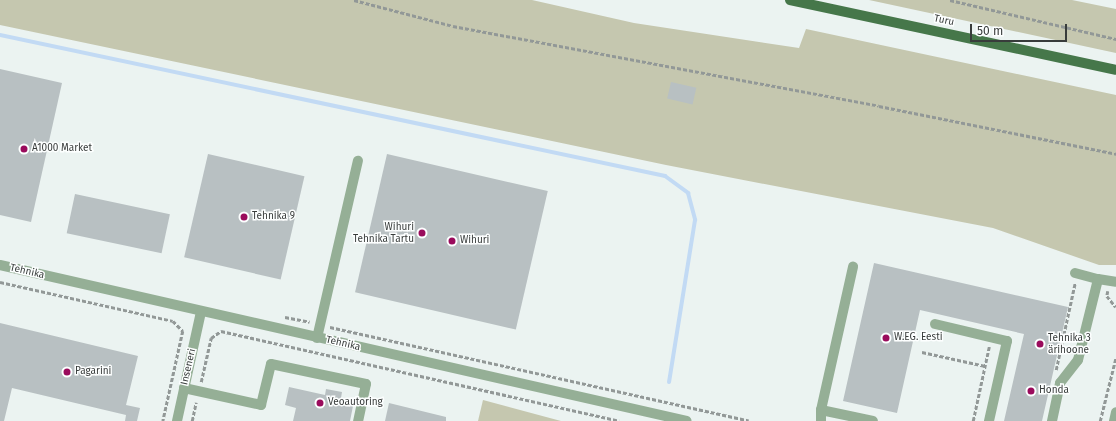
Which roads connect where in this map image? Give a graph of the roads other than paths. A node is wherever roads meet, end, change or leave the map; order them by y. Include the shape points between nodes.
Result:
1 (790, 0) edge
2 (1116, 70) edge
3 (358, 161) dead end
4 (0, 265) edge
5 (853, 267) dead end
6 (1076, 274) road end
7 (1098, 279) junction
8 (1116, 282) edge
9 (201, 312) junction
10 (935, 324) dead end
11 (317, 338) junction
12 (184, 388) junction
13 (821, 410) junction
14 (1116, 412) edge
15 (179, 421) edge
16 (358, 421) edge
17 (687, 421) edge
18 (822, 421) edge
19 (873, 421) edge
20 (989, 421) edge
21 (1052, 421) edge
22 (1114, 421) edge

1 - 2 main road, Turu
3 - 11 street
4 - 9 street, Tehnika
5 - 13 street
6 - 7 street
7 - 8 street
7 - 21 street via 1078,360 1060,383
9 - 11 street, Tehnika
9 - 12 street, Inseneri
10 - 20 street via 1007,341
11 - 17 street, Tehnika
12 - 15 street, Inseneri
12 - 16 street via 261,405 271,364 366,384
13 - 18 street
13 - 19 street
14 - 22 street

